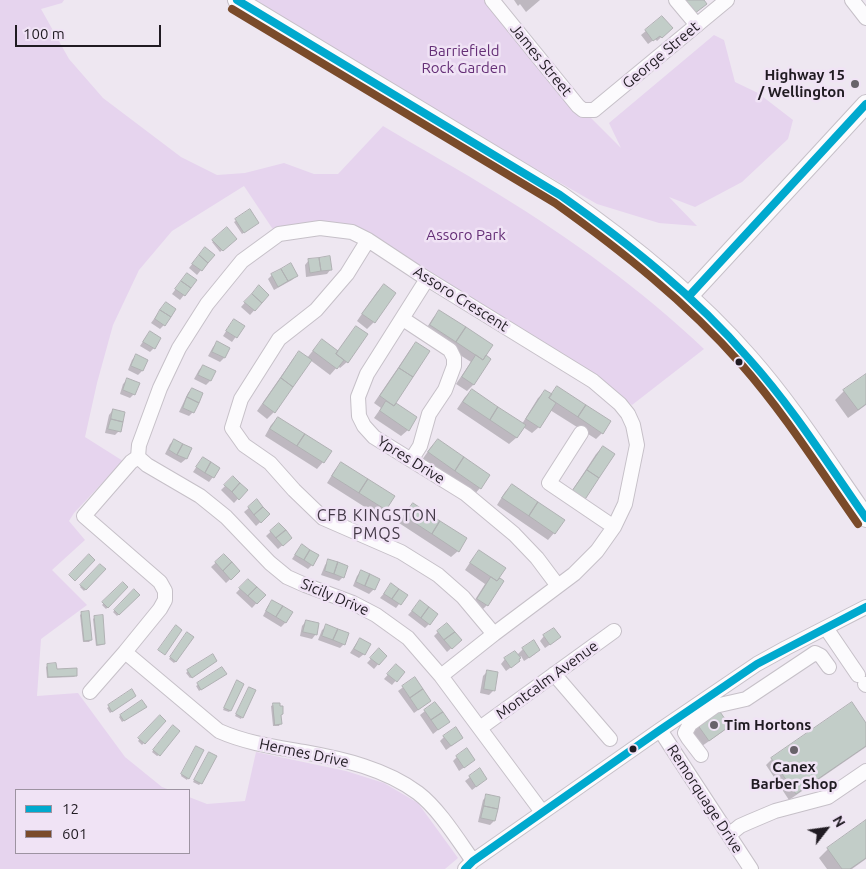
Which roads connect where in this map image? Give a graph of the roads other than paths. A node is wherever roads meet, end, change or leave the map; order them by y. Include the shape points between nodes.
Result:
1 (236, 0) edge
2 (492, 0) edge
3 (676, 0) edge
4 (727, 0) edge
5 (852, 0) edge
6 (866, 18) edge
7 (697, 24) junction
8 (866, 104) edge
9 (594, 110) joint
10 (368, 240) junction
11 (427, 279) junction
12 (689, 296) junction
13 (403, 319) junction
14 (581, 433) dead end
15 (138, 457) junction
16 (411, 460) junction
17 (866, 518) edge
18 (614, 527) junction
19 (558, 586) junction
20 (866, 607) edge
21 (826, 628) junction
22 (614, 631) dead end
23 (494, 634) junction
24 (125, 652) junction
25 (829, 667) dead end
26 (554, 674) junction
27 (441, 676) junction
28 (863, 681) edge
29 (90, 692) dead end
30 (480, 728) junction
31 (660, 730) junction
32 (610, 739) dead end
33 (701, 755) dead end
34 (866, 772) edge
35 (542, 812) junction
36 (729, 835) junction
37 (469, 865) edge
38 (750, 869) edge

1 - 12 main road via 560,195 598,221
2 - 9 street, James Street via 578,106 583,110
3 - 7 street
4 - 7 street, George Street
5 - 6 street
7 - 9 street, George Street
8 - 12 main road
10 - 11 street, Assoro Crescent
10 - 15 street, Assoro Crescent via 352,232 320,228 279,234 242,261 207,304 179,348 160,388
10 - 23 street via 348,274 316,310 280,338 241,399 232,428 244,445 270,463 323,518 401,552 438,575 463,597
11 - 13 street, Ypres Drive
11 - 18 street, Assoro Crescent via 593,381 628,414 638,446 626,504
12 - 17 main road via 749,358 793,413
13 - 16 street via 450,350 454,358 445,390 429,414 420,446
13 - 16 street, Ypres Drive via 367,374 358,397 359,416 374,437
14 - 18 street via 549,483
15 - 24 street, Assoro Crescent via 84,516 160,582 165,591 160,609
15 - 27 street, Sicily Drive via 200,496 287,577 353,603 408,638
16 - 19 street, Ypres Drive via 466,494 514,534
18 - 19 street, Assoro Crescent via 598,551
19 - 23 street, Assoro Crescent
20 - 21 street
21 - 28 street
21 - 31 street via 757,664
22 - 26 street, Montcalm Avenue
23 - 27 street, Assoro Crescent
24 - 29 street
24 - 37 street, Hermes Drive via 220,730 234,737 352,763 394,778 435,810
25 - 33 street via 815,653 746,699 715,706 690,724 685,733
26 - 30 street, Montcalm Avenue
26 - 32 street
27 - 30 street, Sicily Drive
30 - 35 street, Sicily Drive
31 - 35 street
31 - 36 street, Remorquage Drive
34 - 36 street via 828,797 775,811 740,826
35 - 37 street
36 - 38 street, Remorquage Drive

